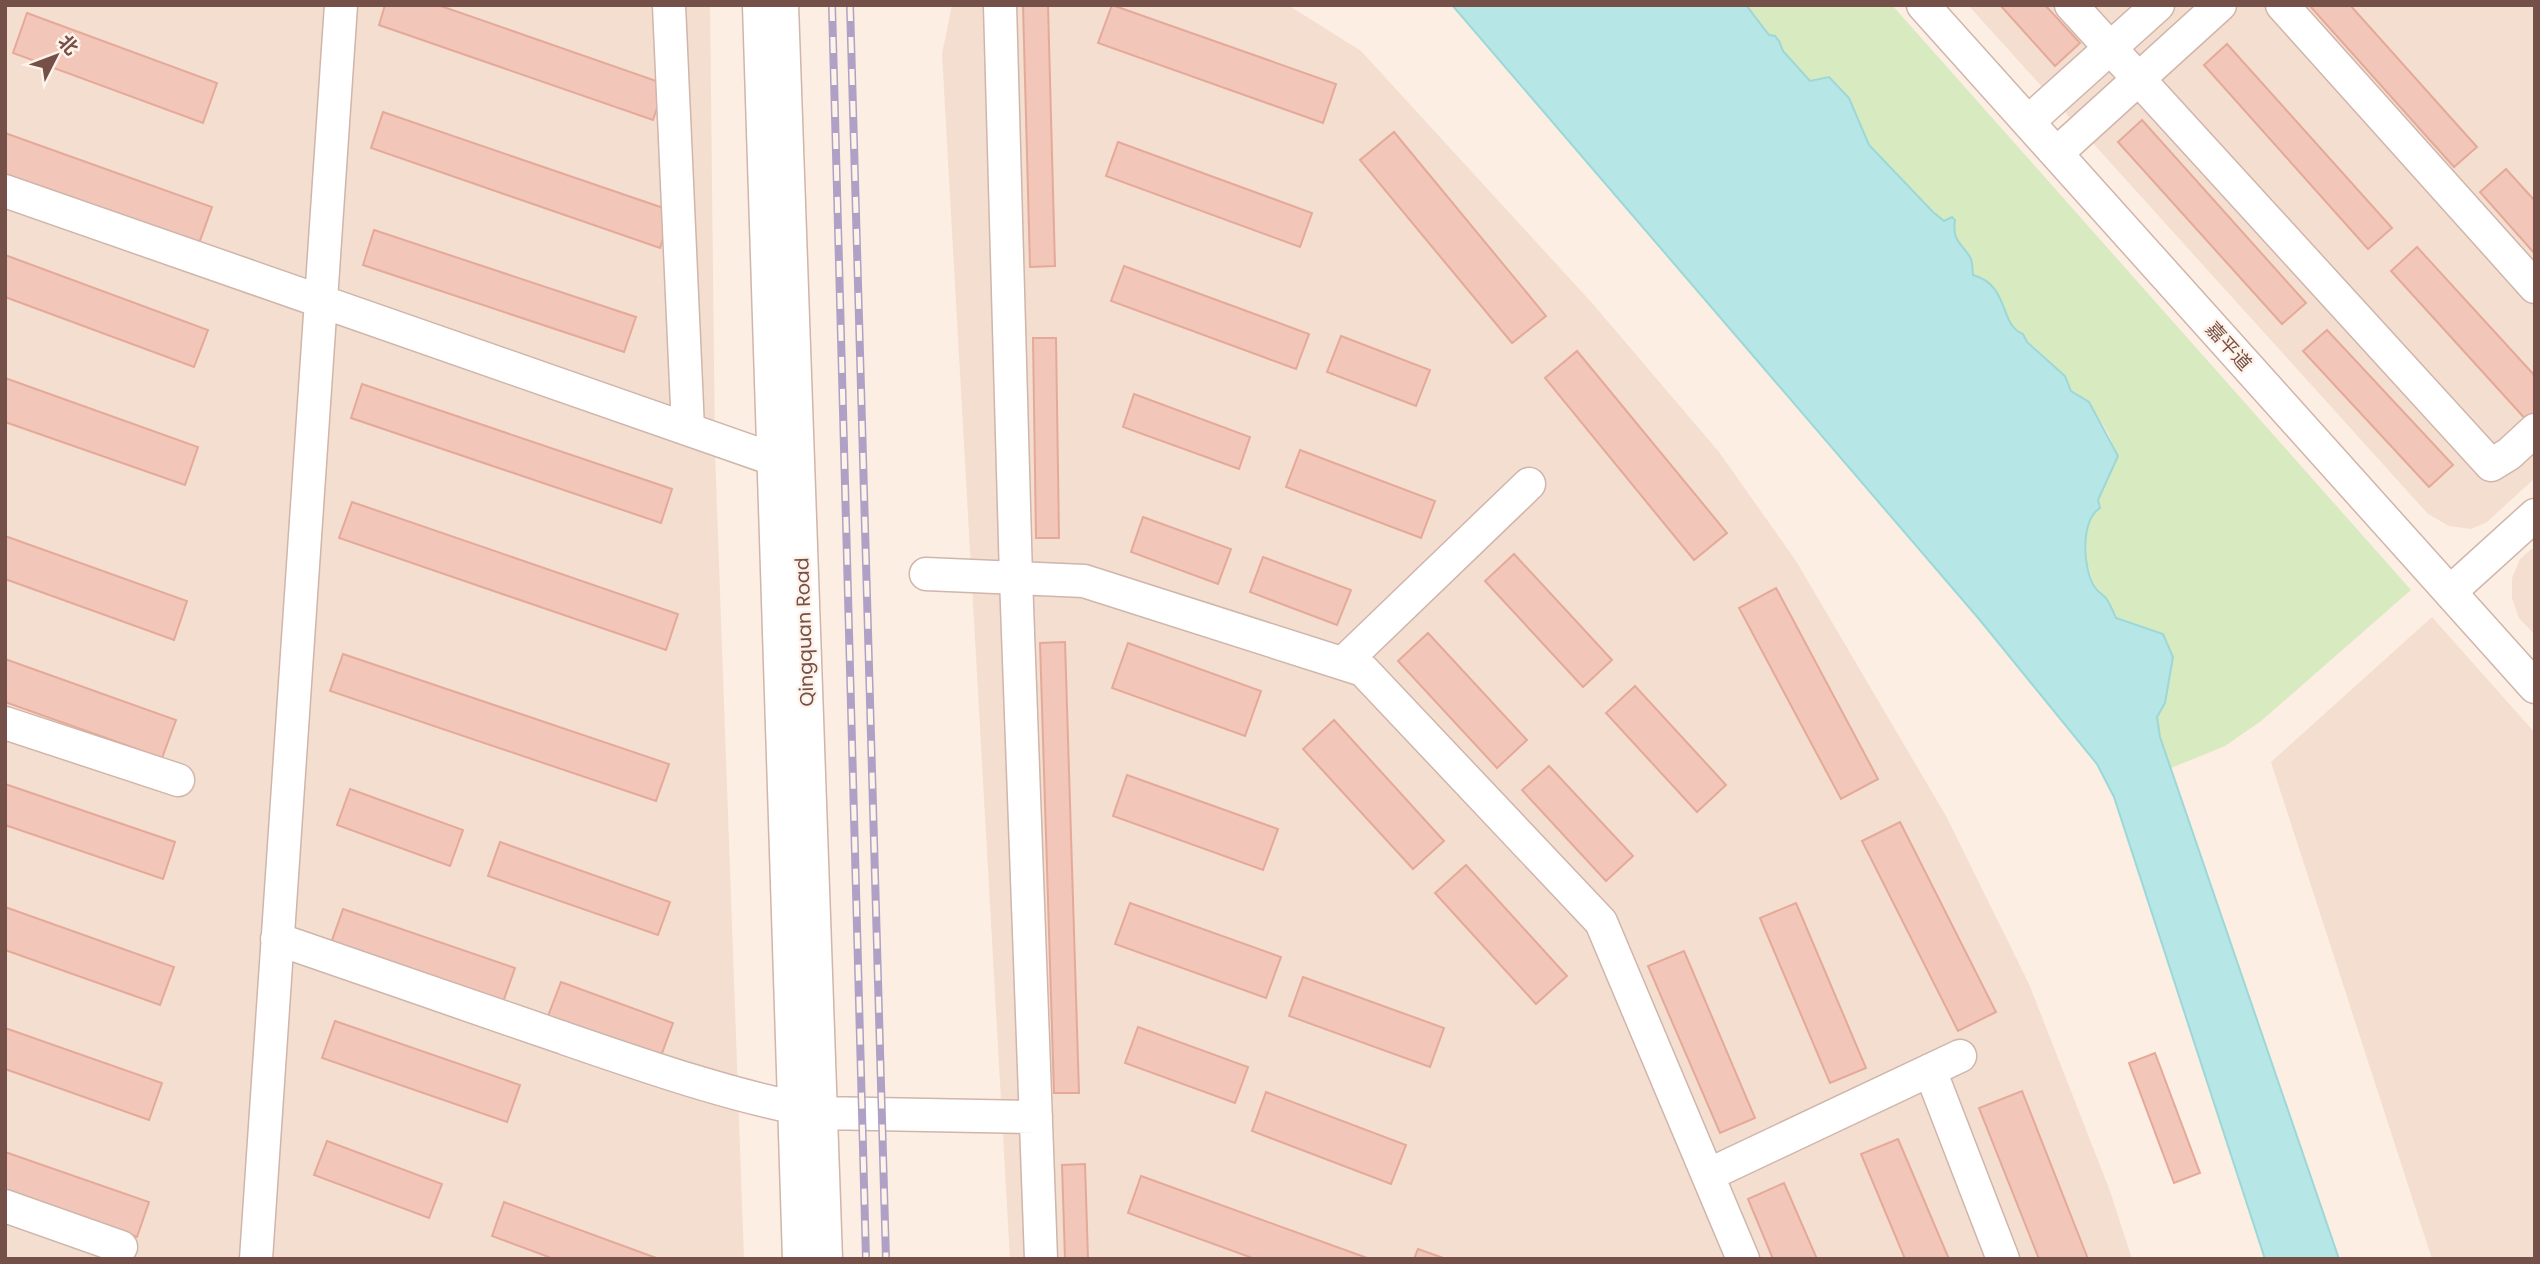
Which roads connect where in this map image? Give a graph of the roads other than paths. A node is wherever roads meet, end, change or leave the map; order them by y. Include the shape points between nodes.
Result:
1 (341, 5) edge
2 (669, 5) edge
3 (759, 5) edge
4 (782, 5) edge
5 (1000, 5) edge
6 (1923, 5) edge
7 (1945, 5) edge
8 (2071, 5) edge
9 (2158, 5) edge
10 (2220, 5) edge
11 (2282, 5) edge
12 (2110, 48) junction
13 (2138, 79) junction
14 (2034, 116) junction
15 (2063, 147) junction
16 (5, 191) edge
17 (2535, 287) edge
18 (320, 301) junction
19 (688, 429) junction
20 (2535, 430) edge
21 (785, 463) junction
22 (1529, 484) dead end
23 (2535, 515) edge
24 (926, 574) dead end
25 (1016, 578) junction
26 (2456, 586) junction
27 (2535, 660) edge
28 (1343, 663) junction
29 (2535, 687) edge
30 (5, 723) edge
31 (178, 780) dead end
32 (277, 939) junction
33 (1960, 1056) dead end
34 (1930, 1070) junction
35 (808, 1110) junction
36 (1036, 1117) junction
37 (1708, 1175) junction
38 (5, 1206) edge
39 (121, 1247) dead end
40 (256, 1259) edge
41 (799, 1259) edge
42 (826, 1259) edge
43 (1041, 1259) edge
44 (1744, 1259) edge
45 (2003, 1259) edge

1 - 18 street
2 - 19 street
3 - 21 street, Qingquan Road
4 - 21 street, Qingquan Road
5 - 25 street
6 - 14 street, 嘉平道
7 - 14 street, 嘉平道
8 - 12 street
9 - 12 street
10 - 13 street
11 - 17 street
12 - 13 street
12 - 14 street
13 - 15 street
13 - 20 street via 2491,465
14 - 15 street, 嘉平道
15 - 26 street, 嘉平道
16 - 18 street
18 - 19 street
18 - 32 street
19 - 21 street
21 - 35 street, Qingquan Road
22 - 28 street
23 - 26 street
24 - 25 street
25 - 28 street via 1084,581
25 - 36 street
26 - 27 street, 嘉平道
26 - 29 street, 嘉平道
28 - 37 street via 1363,670 1601,922
30 - 31 street
32 - 35 street via 633,1062
32 - 40 street
33 - 34 street
34 - 37 street
34 - 45 street
35 - 36 street
35 - 41 street, Qingquan Road
35 - 42 street, Qingquan Road
36 - 43 street
37 - 44 street
38 - 39 street

